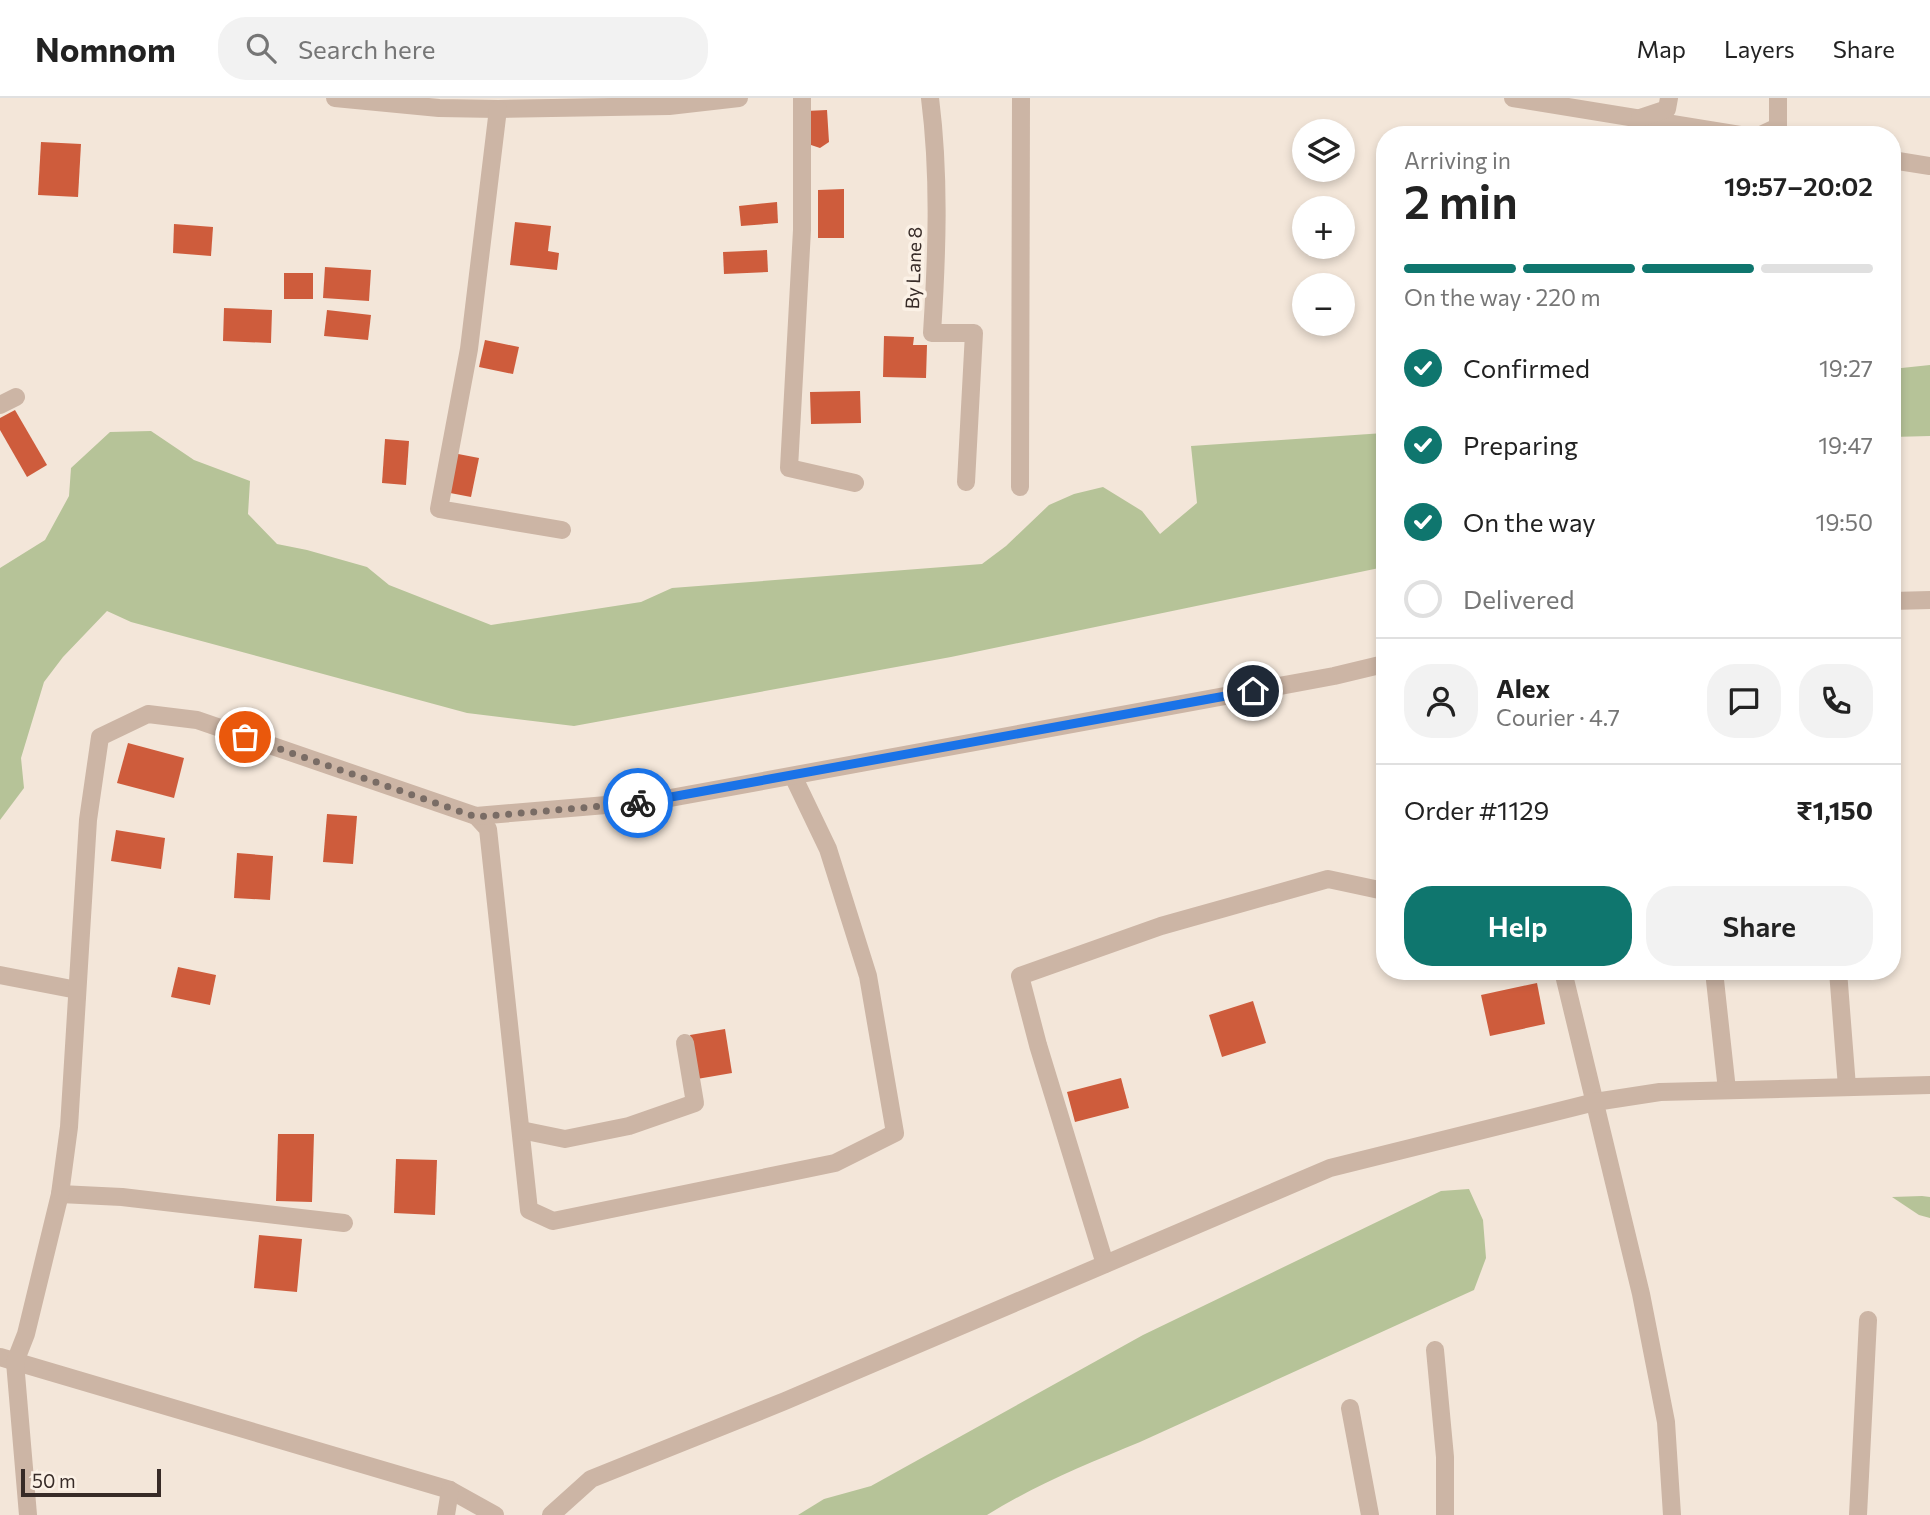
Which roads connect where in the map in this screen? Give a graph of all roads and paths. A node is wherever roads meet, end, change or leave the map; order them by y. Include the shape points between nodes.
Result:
1 (335, 98) edge
2 (739, 98) edge
3 (802, 98) edge
4 (930, 98) edge
5 (1021, 98) edge
6 (1513, 98) edge
7 (1669, 98) edge
8 (1778, 98) edge
9 (594, 102) edge
10 (525, 103) edge
11 (498, 109) junction
12 (1636, 119) junction
13 (1682, 126) edge
14 (1778, 126) edge
15 (1901, 161) edge
16 (1930, 166) edge
17 (966, 482) dead end
18 (855, 483) dead end
19 (1020, 487) dead end
20 (562, 530) dead end
21 (1930, 600) edge
22 (1901, 601) edge
23 (1376, 666) edge
24 (793, 776) junction
25 (476, 817) junction
26 (1376, 889) edge
27 (0, 975) edge
28 (1565, 980) edge
29 (1715, 980) edge
30 (1839, 980) edge
31 (77, 990) junction
32 (685, 1043) dead end
33 (1930, 1085) edge
34 (1847, 1087) junction
35 (1727, 1090) junction
36 (1595, 1102) junction
37 (521, 1130) junction
38 (60, 1194) junction
39 (344, 1223) dead end
40 (1105, 1264) junction
41 (1868, 1320) dead end
42 (1435, 1350) dead end
43 (7, 1359) edge
44 (1350, 1408) dead end
45 (450, 1490) junction
46 (28, 1515) edge
47 (446, 1515) edge
48 (495, 1515) edge
49 (551, 1515) edge
50 (1370, 1515) edge
51 (1445, 1515) edge
52 (1672, 1515) edge
53 (1858, 1515) edge

1 - 11 street
2 - 9 street via 669,106
3 - 18 street via 802,230 789,468
4 - 17 street, By Lane 8 via 937,254 932,333 974,333
5 - 19 street
6 - 12 street
7 - 12 street via 1667,109
8 - 14 street
9 - 10 street
10 - 11 street
11 - 20 street via 469,349 439,509
12 - 13 street
15 - 16 street
21 - 22 street
23 - 24 street
24 - 25 street via 654,801
24 - 37 street via 828,849 868,976 895,1133 835,1163 554,1221 529,1210
25 - 31 street via 197,720 148,714 100,737 88,820
25 - 37 street via 488,830
26 - 40 street via 1328,879 1161,926 1020,976
27 - 31 street
28 - 36 street
29 - 35 street
30 - 34 street
31 - 38 street
32 - 37 street via 695,1103 629,1126 565,1139
33 - 34 street
34 - 35 street
35 - 36 street via 1660,1092
36 - 40 street via 1330,1168
36 - 52 street via 1666,1422
38 - 39 street
38 - 43 street via 26,1334
40 - 49 street via 591,1479
41 - 53 street
42 - 51 street via 1445,1457
43 - 45 street
43 - 46 street
44 - 50 street
45 - 47 street
45 - 48 street

